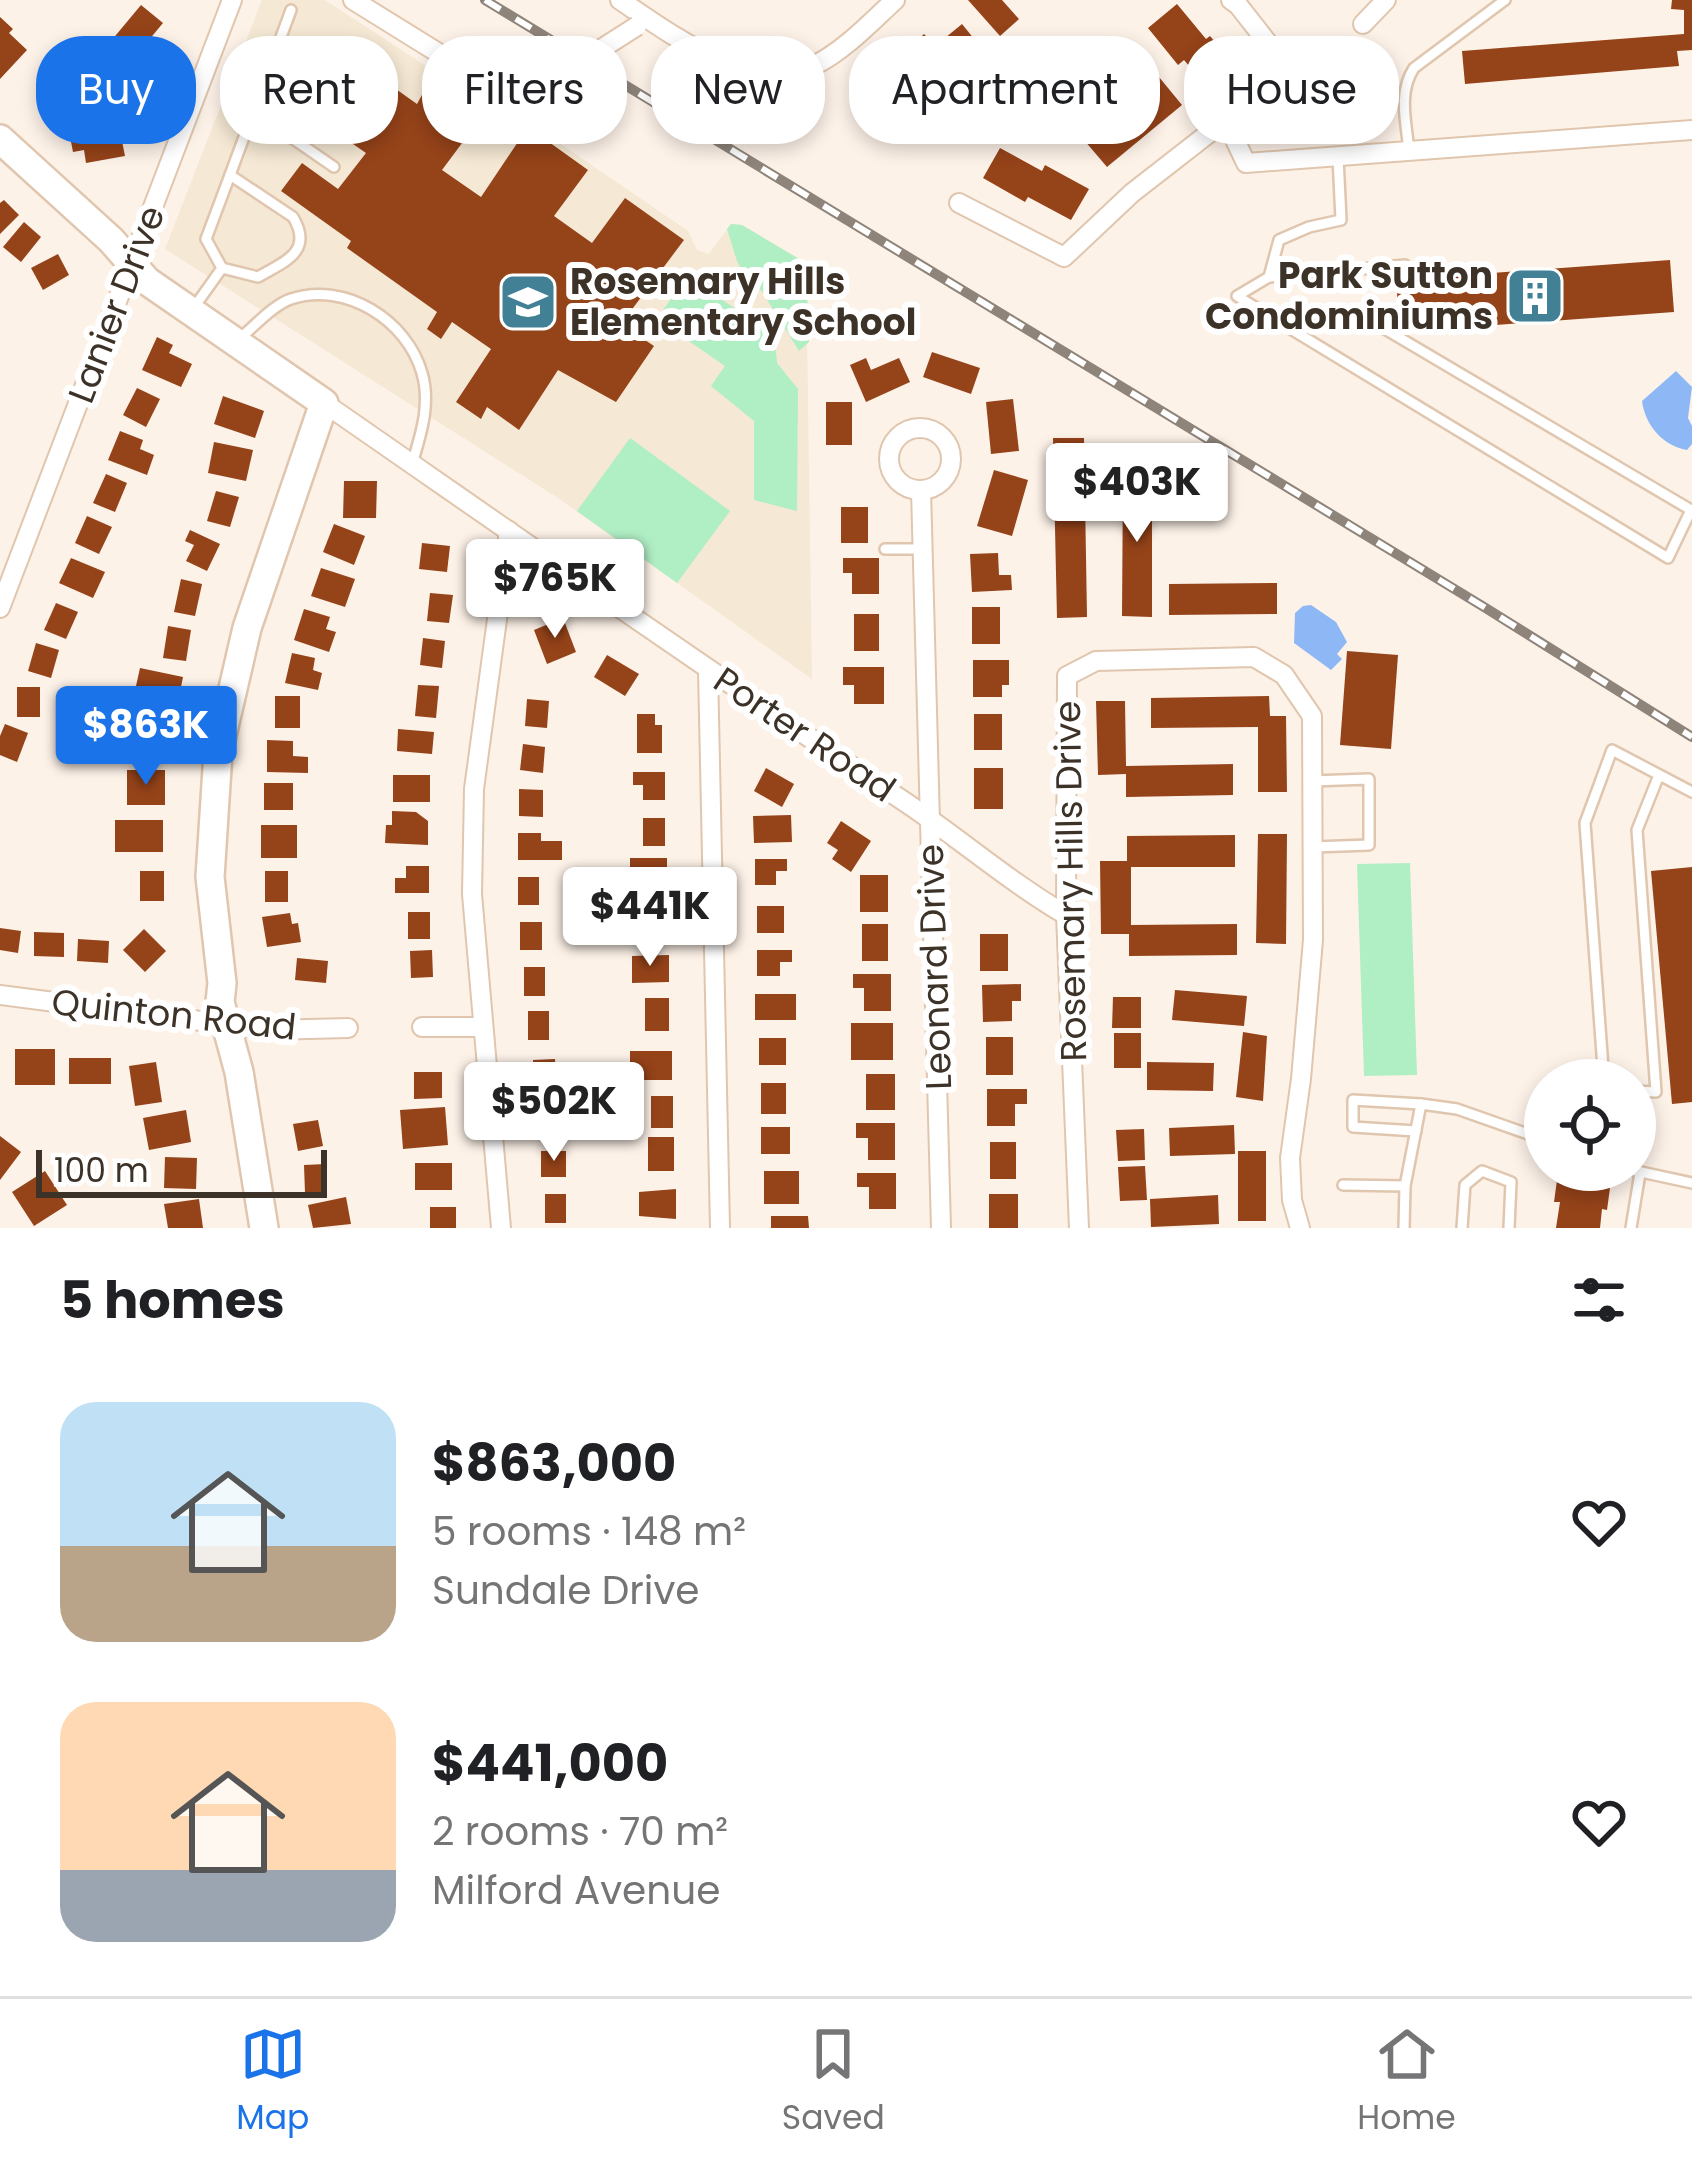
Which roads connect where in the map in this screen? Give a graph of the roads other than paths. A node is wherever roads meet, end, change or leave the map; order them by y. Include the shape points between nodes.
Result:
1 (232, 0) edge
2 (353, 0) edge
3 (620, 0) edge
4 (896, 0) edge
5 (1231, 0) edge
6 (1386, 0) edge
7 (1505, 0) edge
8 (291, 10) dead end
9 (643, 23) junction
10 (1363, 24) dead end
11 (282, 36) edge
12 (1262, 36) edge
13 (1692, 130) edge
14 (0, 139) edge
15 (242, 144) edge
16 (301, 144) edge
17 (1196, 144) edge
18 (1237, 144) edge
19 (1408, 150) junction
20 (1338, 157) junction
21 (334, 167) dead end
22 (230, 175) junction
23 (958, 203) dead end
24 (131, 264) junction
25 (1405, 265) dead end
26 (221, 268) junction
27 (1269, 277) junction
28 (191, 310) junction
29 (1271, 317) junction
30 (236, 342) junction
31 (324, 403) junction
32 (412, 464) junction
33 (921, 490) dead end
34 (508, 531) junction
35 (886, 549) dead end
36 (923, 549) junction
37 (1, 604) edge
38 (708, 670) junction
39 (1658, 775) junction
40 (1312, 782) junction
41 (1692, 792) edge
42 (929, 818) junction
43 (1312, 847) junction
44 (1066, 915) junction
45 (0, 995) edge
46 (226, 1025) junction
47 (482, 1027) junction
48 (349, 1028) dead end
49 (422, 1028) dead end
50 (1602, 1059) edge
51 (1654, 1059) edge
52 (1421, 1104) junction
53 (1416, 1131) junction
54 (1524, 1133) edge
55 (1656, 1175) edge
56 (1692, 1183) edge
57 (1343, 1185) dead end
58 (1405, 1186) junction
59 (1634, 1191) edge
60 (264, 1228) edge
61 (501, 1228) edge
62 (720, 1228) edge
63 (941, 1228) edge
64 (1079, 1228) edge
65 (1300, 1228) edge
66 (1404, 1228) edge
67 (1462, 1228) edge
68 (1509, 1228) edge
69 (1631, 1228) edge

1 - 24 street, Lanier Drive
2 - 9 street, bridge via 515,96 530,95
3 - 9 street
4 - 9 street via 815,65 785,74 732,65
5 - 12 street
6 - 10 street
7 - 19 lane via 1406,80
8 - 11 lane
13 - 19 street
14 - 24 street, Porter Road
15 - 22 lane
16 - 21 lane
17 - 23 street via 1064,257
18 - 20 street via 1246,163
19 - 20 street
20 - 27 lane via 1341,220 1279,240
22 - 26 lane via 206,239
22 - 26 lane via 293,217 300,242 292,258 258,277
24 - 28 street, Porter Road
24 - 37 street, Lanier Drive
25 - 27 lane
26 - 28 lane
27 - 29 lane via 1237,296
28 - 30 street, Porter Road
29 - 29 lane via 1356,312 1691,510 1668,558
30 - 31 street, Porter Road
30 - 32 lane via 287,300 319,294 384,317 423,374 426,409
31 - 32 street, Porter Road
31 - 46 street via 247,628 218,753 210,877
32 - 34 street, Porter Road
33 - 36 street, Leonard Drive
34 - 38 street, Porter Road
34 - 47 street via 474,788
35 - 36 lane
36 - 42 street, Leonard Drive
38 - 42 street, Porter Road
38 - 62 street
39 - 41 lane
39 - 50 lane via 1612,750 1585,823
39 - 51 lane via 1637,830
40 - 43 street, Rosemary Hills Drive
40 - 43 lane via 1369,779 1369,845
40 - 44 street, Rosemary Hills Drive via 1312,716 1284,674 1254,657 1096,661 1067,676
42 - 44 street, Porter Road
42 - 63 street, Leonard Drive
43 - 65 street, Rosemary Hills Drive via 1313,940 1290,1158
44 - 64 street, Rosemary Hills Drive
45 - 46 street, Quinton Road
46 - 48 street, Quinton Road
46 - 60 street
47 - 49 street
47 - 61 street
52 - 53 lane
52 - 53 lane via 1353,1100 1353,1127
52 - 54 lane
53 - 58 lane
55 - 56 lane
57 - 58 lane
58 - 66 lane
59 - 69 lane
67 - 68 lane via 1465,1185 1482,1171 1511,1182

